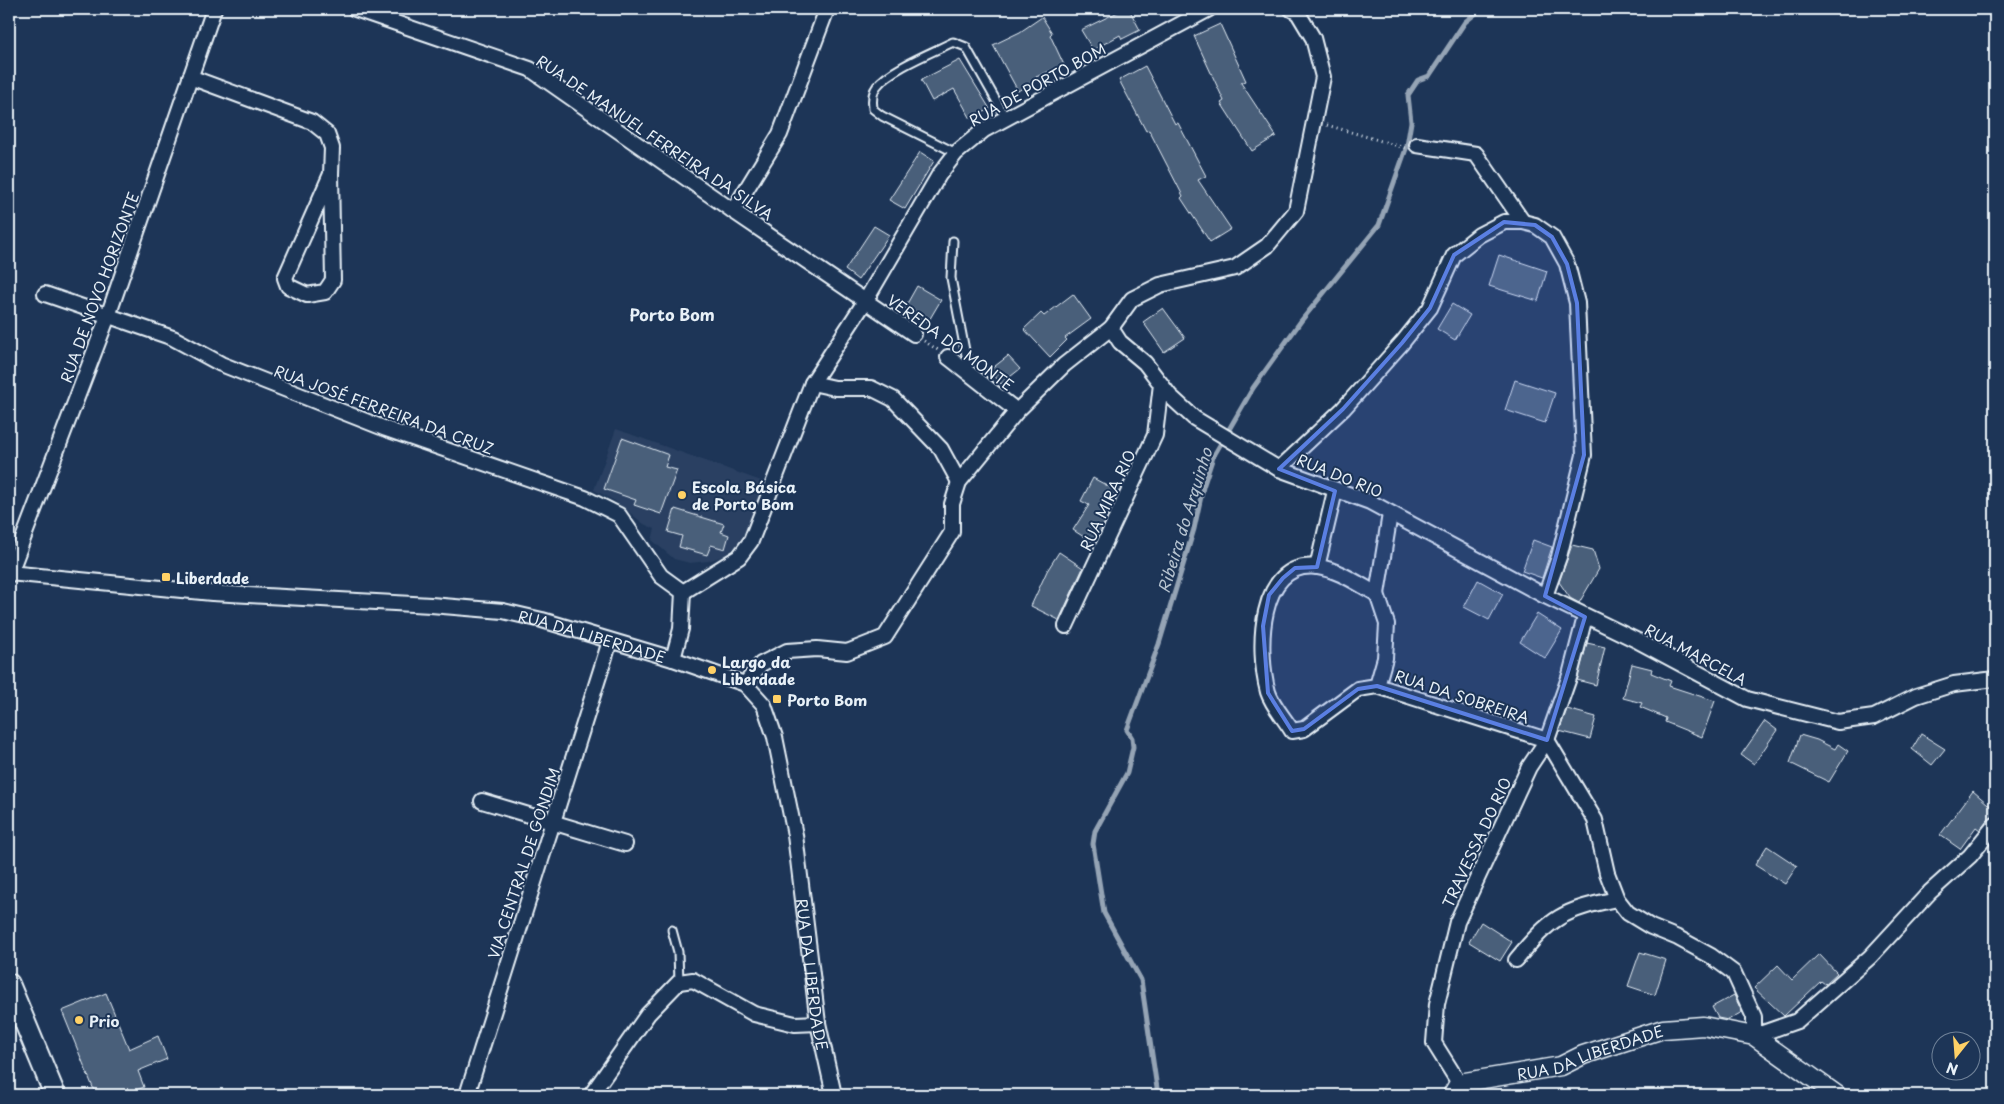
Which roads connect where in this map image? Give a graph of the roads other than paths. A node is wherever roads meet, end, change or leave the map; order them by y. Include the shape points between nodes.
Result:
1 (214, 9) edge
2 (355, 9) edge
3 (827, 9) edge
4 (1209, 9) edge
5 (1291, 9) edge
6 (190, 77) junction
7 (1006, 118) junction
8 (1417, 145) dead end
9 (956, 153) junction
10 (331, 174) junction
11 (733, 212) junction
12 (1523, 222) junction
13 (952, 241) dead end
14 (45, 294) dead end
15 (866, 300) junction
16 (108, 316) junction
17 (1110, 328) junction
18 (914, 334) road end
19 (948, 357) road end
20 (969, 374) junction
21 (812, 382) junction
22 (1161, 384) junction
23 (1017, 411) junction
24 (1279, 469) junction
25 (959, 482) junction
26 (1335, 491) junction
27 (1390, 514) junction
28 (1317, 567) junction
29 (9, 573) edge
30 (683, 592) junction
31 (1377, 594) junction
32 (1545, 596) junction
33 (1585, 617) junction
34 (1066, 626) dead end
35 (610, 641) junction
36 (673, 659) junction
37 (1995, 680) edge
38 (745, 684) junction
39 (1377, 686) junction
40 (1547, 740) junction
41 (482, 801) dead end
42 (554, 822) junction
43 (1995, 825) edge
44 (625, 844) dead end
45 (1617, 899) junction
46 (672, 930) dead end
47 (1516, 960) dead end
48 (679, 982) junction
49 (9, 984) edge
50 (818, 1023) junction
51 (1754, 1036) junction
52 (1456, 1089) edge
53 (55, 1095) edge
54 (467, 1095) edge
55 (590, 1095) edge
56 (834, 1095) edge
57 (1837, 1095) edge

1 - 6 street, RUA DE NOVO HORIZONTE
2 - 11 street, RUA DE MANUEL FERREIRA DA SILVA via 530,69
3 - 11 street via 780,134
4 - 7 street, RUA DE PORTO BOM
5 - 17 street via 1298,13 1313,38 1323,77 1296,211 1267,246 1235,268 1160,285 1132,299
6 - 10 street via 312,122 327,134 332,148
6 - 16 street, RUA DE NOVO HORIZONTE
7 - 9 street, RUA DE PORTO BOM via 970,140
7 - 9 lane via 966,47 953,42 899,70 877,86 871,100 877,112
8 - 12 street via 1476,154
9 - 15 street, RUA DE PORTO BOM via 939,175
10 - 10 street via 285,278 288,286 307,295 325,292 333,280
11 - 15 street, RUA DE MANUEL FERREIRA DA SILVA
12 - 24 street via 1504,222 1478,236 1454,255 1430,308 1402,343 1343,409
12 - 32 street via 1535,225 1552,237 1567,264 1577,303 1584,455 1559,557
13 - 20 lane via 951,278
14 - 16 street, RUA JOSÉ FERREIRA DA CRUZ
15 - 18 street, VEREDA DO MONTE
15 - 21 street, RUA DE PORTO BOM
16 - 29 street, RUA DE NOVO HORIZONTE
16 - 30 street, RUA JOSÉ FERREIRA DA CRUZ via 173,338 221,364 386,429 585,498 619,515 661,576
17 - 22 street, RUA DO RIO
17 - 23 street via 1064,365
19 - 20 street, VEREDA DO MONTE
20 - 23 street, VEREDA DO MONTE
21 - 25 street via 835,388 871,388 893,399 941,449
21 - 30 street, RUA DE PORTO BOM via 751,541 739,557
22 - 24 street, RUA DO RIO via 1194,418
22 - 34 street, RUA MIRA RIO via 1155,435
23 - 25 street
24 - 26 street, RUA DO RIO
25 - 38 street via 952,504 952,532 885,637 847,652 787,651 761,664
26 - 27 street, RUA DO RIO via 1370,502
26 - 28 street
27 - 31 street
27 - 32 street, RUA DO RIO
28 - 31 street via 1338,573
28 - 39 street via 1295,568 1269,595 1262,651 1268,693 1292,731 1304,729 1358,689
29 - 35 street, RUA DA LIBERDADE via 212,593 503,611
30 - 36 street via 681,629
31 - 39 street, RUA DA SOBREIRA via 1387,624 1385,658
32 - 33 street, RUA DO RIO
33 - 37 street, RUA MARCELA via 1638,641 1747,699 1838,722 1874,717 1916,696 1954,684
33 - 40 street, TRAVESSA DO RIO via 1570,675
35 - 36 street, RUA DA LIBERDADE
35 - 42 street, VIA CENTRAL DE GONDIM
36 - 38 street, RUA DA LIBERDADE
38 - 50 street, RUA DA LIBERDADE via 764,705 775,738 795,834
39 - 40 street, RUA DA SOBREIRA
40 - 45 street via 1595,820
40 - 52 street, TRAVESSA DO RIO via 1529,767 1457,922 1437,1004 1434,1043
41 - 42 street
42 - 44 street
42 - 54 street, VIA CENTRAL DE GONDIM
43 - 51 street via 1970,856 1930,892 1870,957 1797,1021
45 - 47 street via 1563,914 1539,932
45 - 51 street via 1628,914 1650,928 1678,938 1734,973 1754,1017
46 - 48 lane via 678,952
48 - 50 street via 693,980 754,1014 795,1024
48 - 55 street via 648,1014
49 - 53 main road
50 - 56 street, RUA DA LIBERDADE
51 - 52 street, RUA DA LIBERDADE via 1703,1026 1663,1029 1583,1055 1561,1066
51 - 57 street

